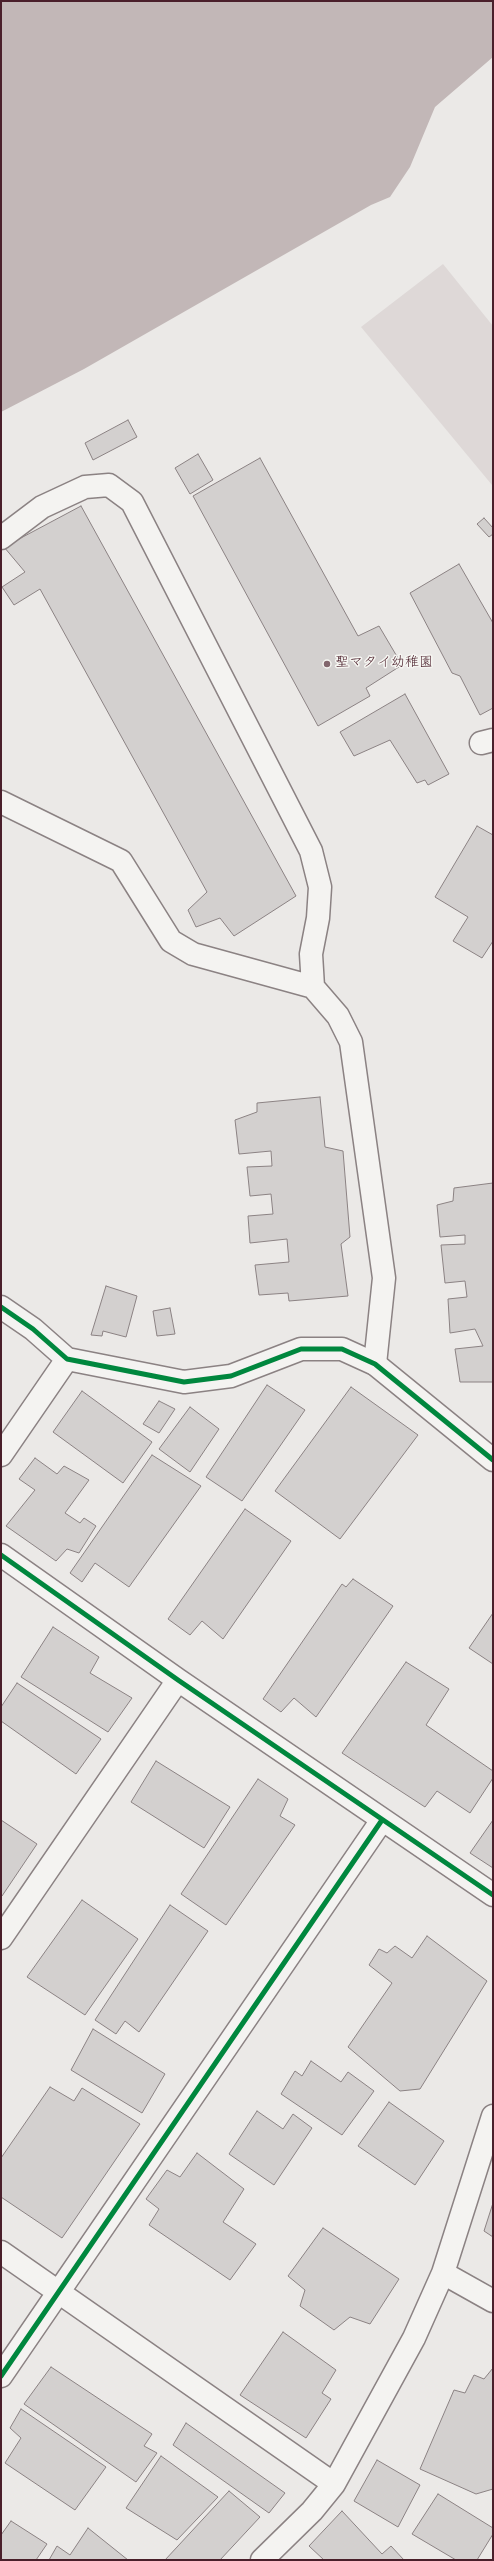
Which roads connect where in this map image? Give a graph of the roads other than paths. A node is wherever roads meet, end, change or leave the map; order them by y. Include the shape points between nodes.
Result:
1 (1, 538) edge
2 (1, 802) edge
3 (313, 987) junction
4 (1, 1307) edge
5 (67, 1359) junction
6 (375, 1364) junction
7 (1, 1455) edge
8 (493, 1460) edge
9 (1, 1555) edge
10 (178, 1680) junction
11 (382, 1820) junction
12 (493, 1895) edge
13 (1, 1938) edge
14 (492, 2127) edge
15 (1, 2252) edge
16 (443, 2273) junction
17 (59, 2293) junction
18 (493, 2301) edge
19 (1, 2376) edge
20 (334, 2484) junction
21 (262, 2560) edge

1 - 3 street via 42,507 85,487 109,485 132,502 311,851 320,887 318,918 311,954
2 - 3 street via 121,860 170,941 193,954
3 - 6 street via 338,1016 351,1042 384,1278
4 - 5 street via 33,1329
5 - 6 street via 184,1382 231,1376 301,1349 342,1349
5 - 7 street
6 - 8 street
9 - 10 street
10 - 11 street
10 - 13 street
11 - 12 street
11 - 17 street
14 - 16 street
15 - 17 street
16 - 18 street
16 - 20 street via 414,2338
17 - 19 street
17 - 20 street
20 - 21 street via 312,2511

